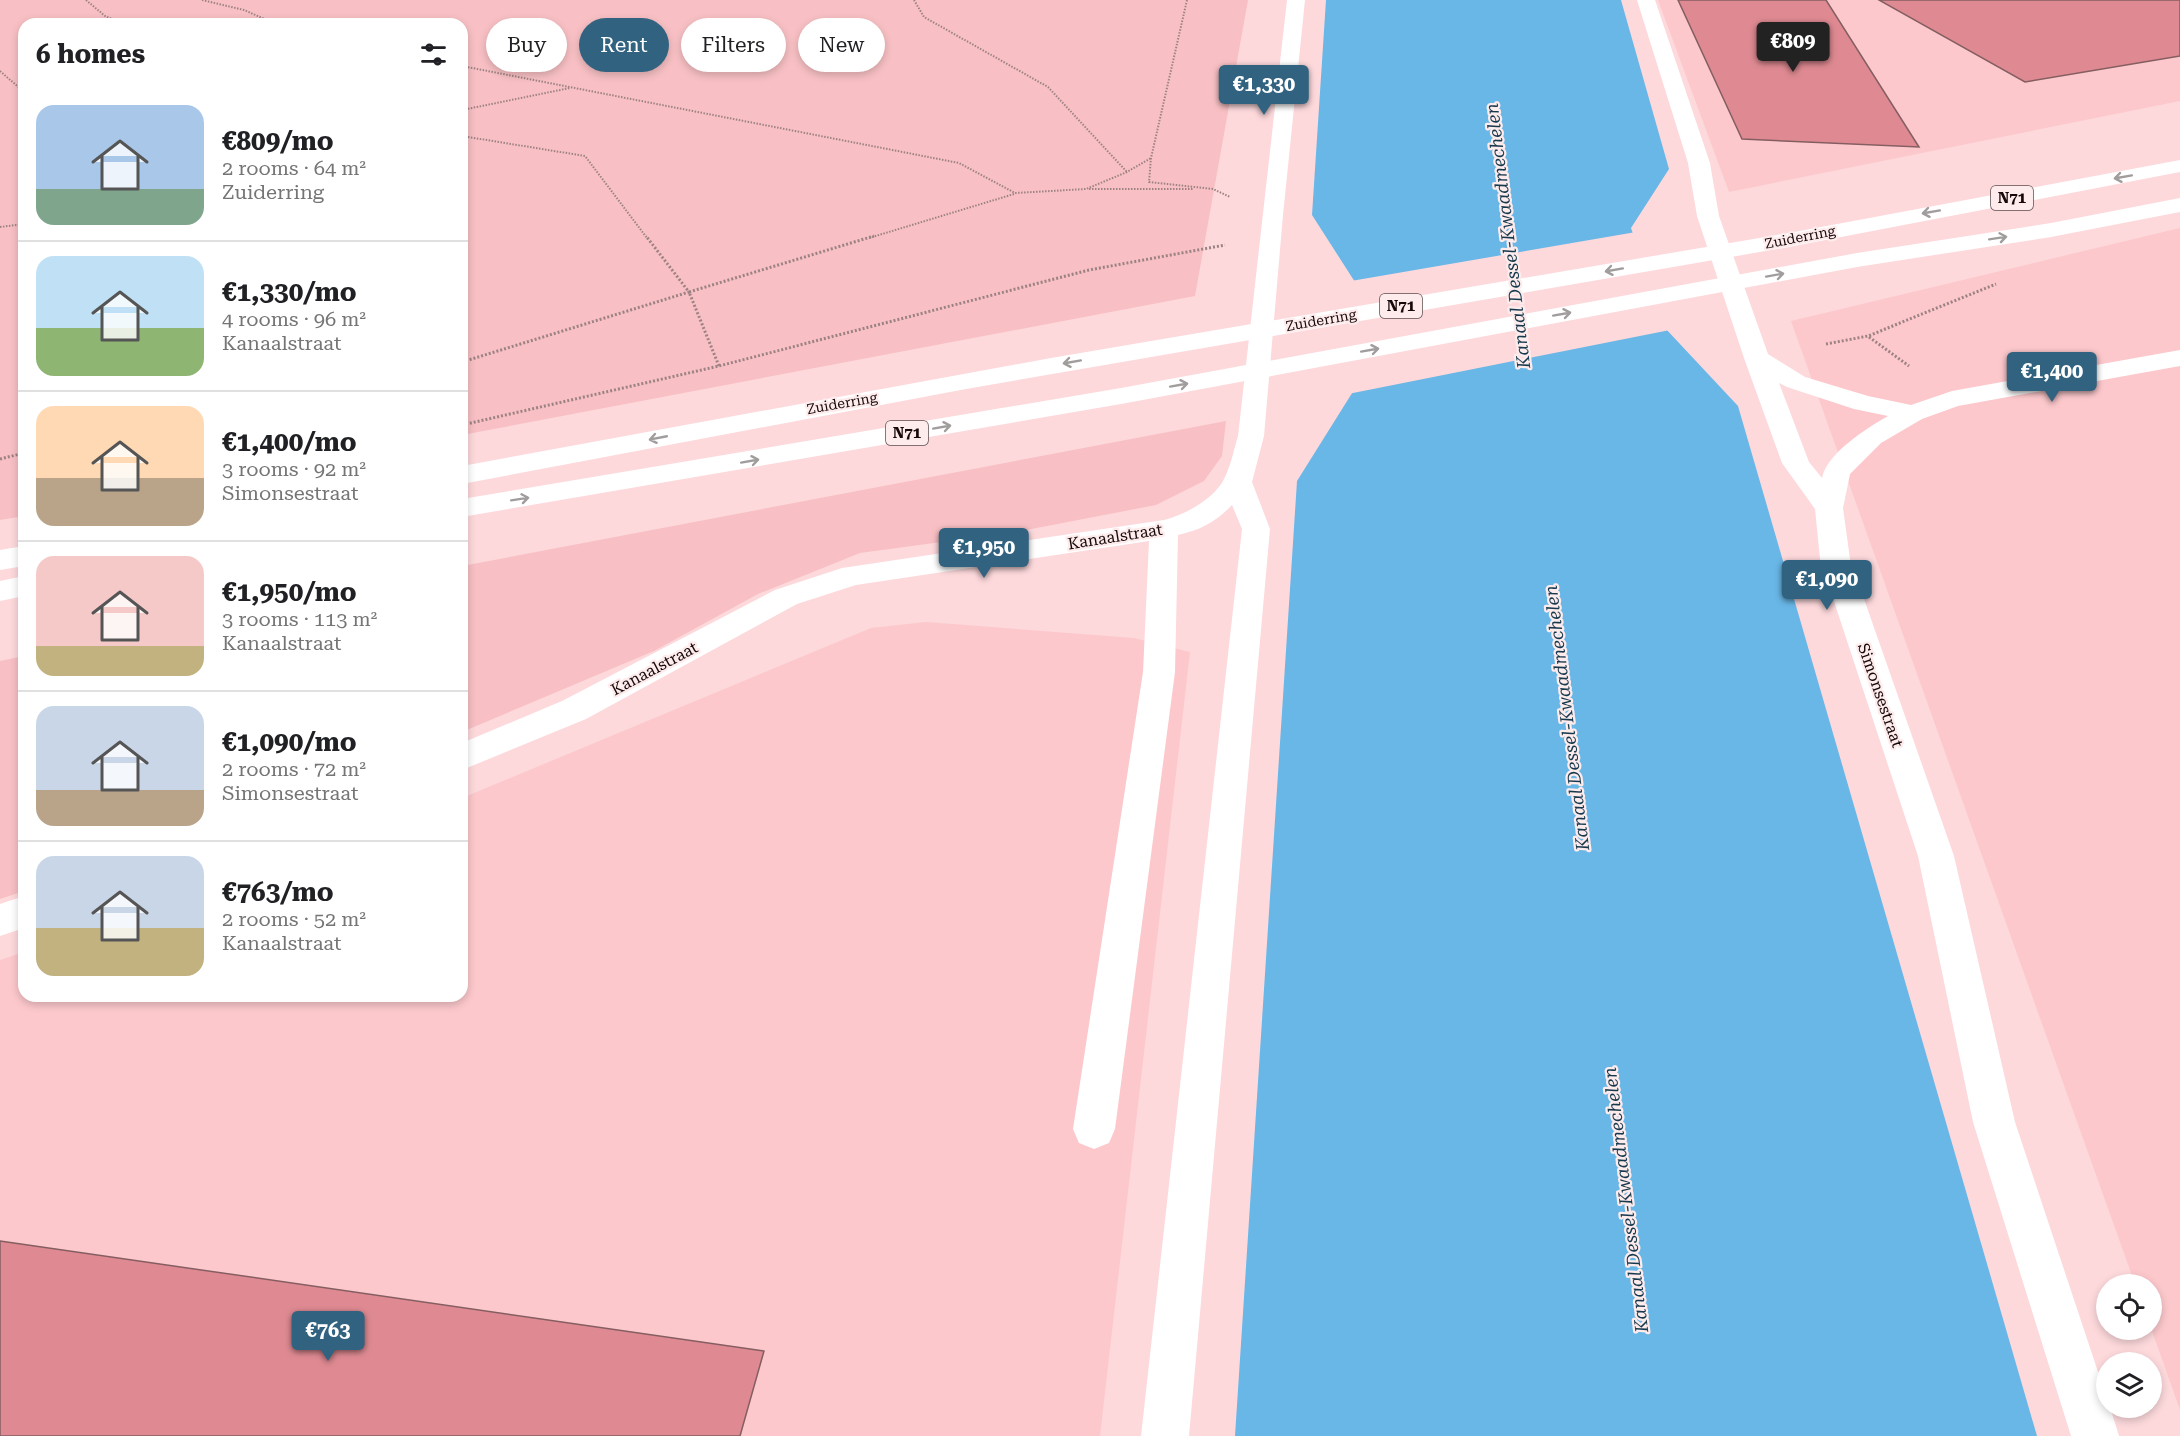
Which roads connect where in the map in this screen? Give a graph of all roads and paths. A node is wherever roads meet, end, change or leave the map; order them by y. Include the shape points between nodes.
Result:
1 (86, 0) edge
2 (202, 0) edge
3 (914, 0) edge
4 (1187, 0) edge
5 (1296, 0) edge
6 (1646, 0) edge
7 (110, 18) edge
8 (262, 18) edge
9 (468, 67) edge
10 (0, 71) edge
11 (18, 87) edge
12 (572, 87) junction
13 (468, 109) edge
14 (468, 137) edge
15 (1151, 158) junction
16 (2180, 166) edge
17 (1127, 172) junction
18 (1086, 189) junction
19 (1213, 189) junction
20 (1015, 193) junction
21 (2180, 205) edge
22 (18, 225) edge
23 (1271, 226) junction
24 (0, 227) edge
25 (1997, 284) dead end
26 (689, 292) junction
27 (1757, 358) junction
28 (2180, 358) edge
29 (468, 360) edge
30 (719, 366) junction
31 (1913, 414) junction
32 (468, 424) edge
33 (18, 454) edge
34 (0, 459) edge
35 (468, 474) edge
36 (1238, 482) junction
37 (468, 507) edge
38 (1829, 508) junction
39 (1164, 529) junction
40 (18, 557) edge
41 (0, 560) edge
42 (18, 587) edge
43 (0, 591) edge
44 (468, 754) edge
45 (18, 914) edge
46 (0, 920) edge
47 (1094, 1130) dead end
48 (1165, 1436) edge
49 (2095, 1436) edge

1 - 7 path
2 - 8 path
3 - 17 path via 924,17 1048,87
4 - 15 path
5 - 23 main road, Kanaalstraat
6 - 27 main road via 1699,163 1708,216
9 - 12 path
10 - 11 path
12 - 13 path
12 - 20 path via 959,163
14 - 26 path via 585,156
15 - 17 path
15 - 19 path via 1149,182
16 -> 35 main road, Zuiderring / N71 via 1671,261 1130,352
17 - 18 path
18 - 19 path
18 - 20 path
19 - 23 path
20 - 26 path
37 -> 21 main road, Zuiderring / N71 via 1121,396 1857,260
22 - 24 path
23 - 30 path
23 - 36 main road, Kanaalstraat via 1251,436
25 - 27 path via 1868,336
26 - 29 path
26 - 30 path
27 - 31 main road via 1796,382
27 - 38 main road via 1796,463
28 - 31 main road, Simonsestraat via 1952,399
30 - 32 path
31 - 38 main road, Simonsestraat via 1870,437 1837,471
33 - 34 path
36 - 39 main road, Kanaalstraat via 1212,509 1190,523
36 - 48 main road via 1256,529
38 - 49 main road, Simonsestraat via 1835,559 1936,856 1994,1122
39 - 44 main road, Kanaalstraat via 853,575 786,597 574,710
39 - 47 main road via 1159,672
40 - 41 main road
42 - 43 main road
45 - 46 main road

